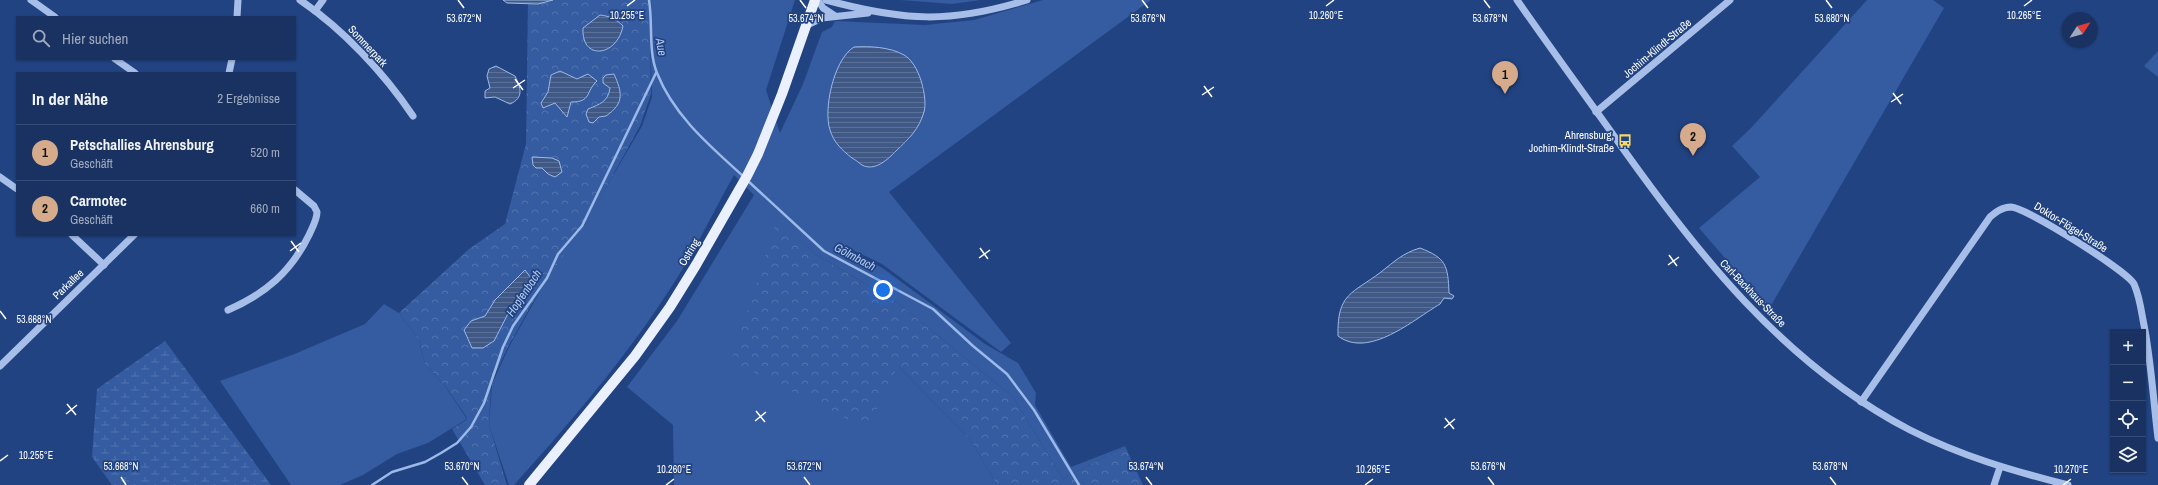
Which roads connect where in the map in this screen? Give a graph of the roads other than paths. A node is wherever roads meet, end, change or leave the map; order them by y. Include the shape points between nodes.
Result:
1 (31, 0) edge
2 (238, 0) edge
3 (300, 0) edge
4 (323, 0) edge
5 (816, 0) edge
6 (826, 0) edge
7 (1027, 0) edge
8 (1517, 0) edge
9 (1730, 0) edge
10 (315, 11) junction
11 (874, 13) junction
12 (54, 16) edge
13 (237, 16) edge
14 (835, 16) junction
15 (807, 25) junction
16 (116, 60) edge
17 (232, 60) edge
18 (134, 72) edge
19 (229, 72) edge
20 (1596, 112) junction
21 (413, 116) dead end
22 (0, 177) edge
23 (16, 188) edge
24 (296, 191) edge
25 (73, 236) edge
26 (133, 236) edge
27 (104, 265) junction
28 (228, 310) dead end
29 (0, 366) edge
30 (1861, 402) junction
31 (2158, 438) edge
32 (2000, 467) junction
33 (529, 485) edge
34 (1994, 485) edge
35 (2068, 485) edge

1 - 12 street
2 - 13 street
3 - 10 street, Sommerpark
4 - 10 street
5 - 14 street
5 - 15 main road, Ostring
6 - 11 street
7 - 11 street via 957,16 921,18
8 - 20 street, Carl-Backhaus-Straße
9 - 20 street, Jochim-Klindt-Straße
10 - 21 street, Sommerpark via 352,44 398,93
11 - 14 street
14 - 15 street via 822,18
15 - 33 main road, Ostring via 748,176 692,271 606,394
16 - 18 street
17 - 19 street
20 - 30 street, Carl-Backhaus-Straße via 1674,220 1724,279 1792,348
22 - 23 street
24 - 28 street via 318,212 303,247 289,268 272,285
25 - 27 street
26 - 27 street, Parkallee
27 - 29 street, Parkallee
30 - 31 street, Doktor-Flögel-Straße via 1990,217 1996,211 2011,207 2030,213 2048,223 2117,268 2134,284 2147,337
30 - 32 street, Carl-Backhaus-Straße via 1925,437
32 - 34 street
32 - 35 street, Carl-Backhaus-Straße

